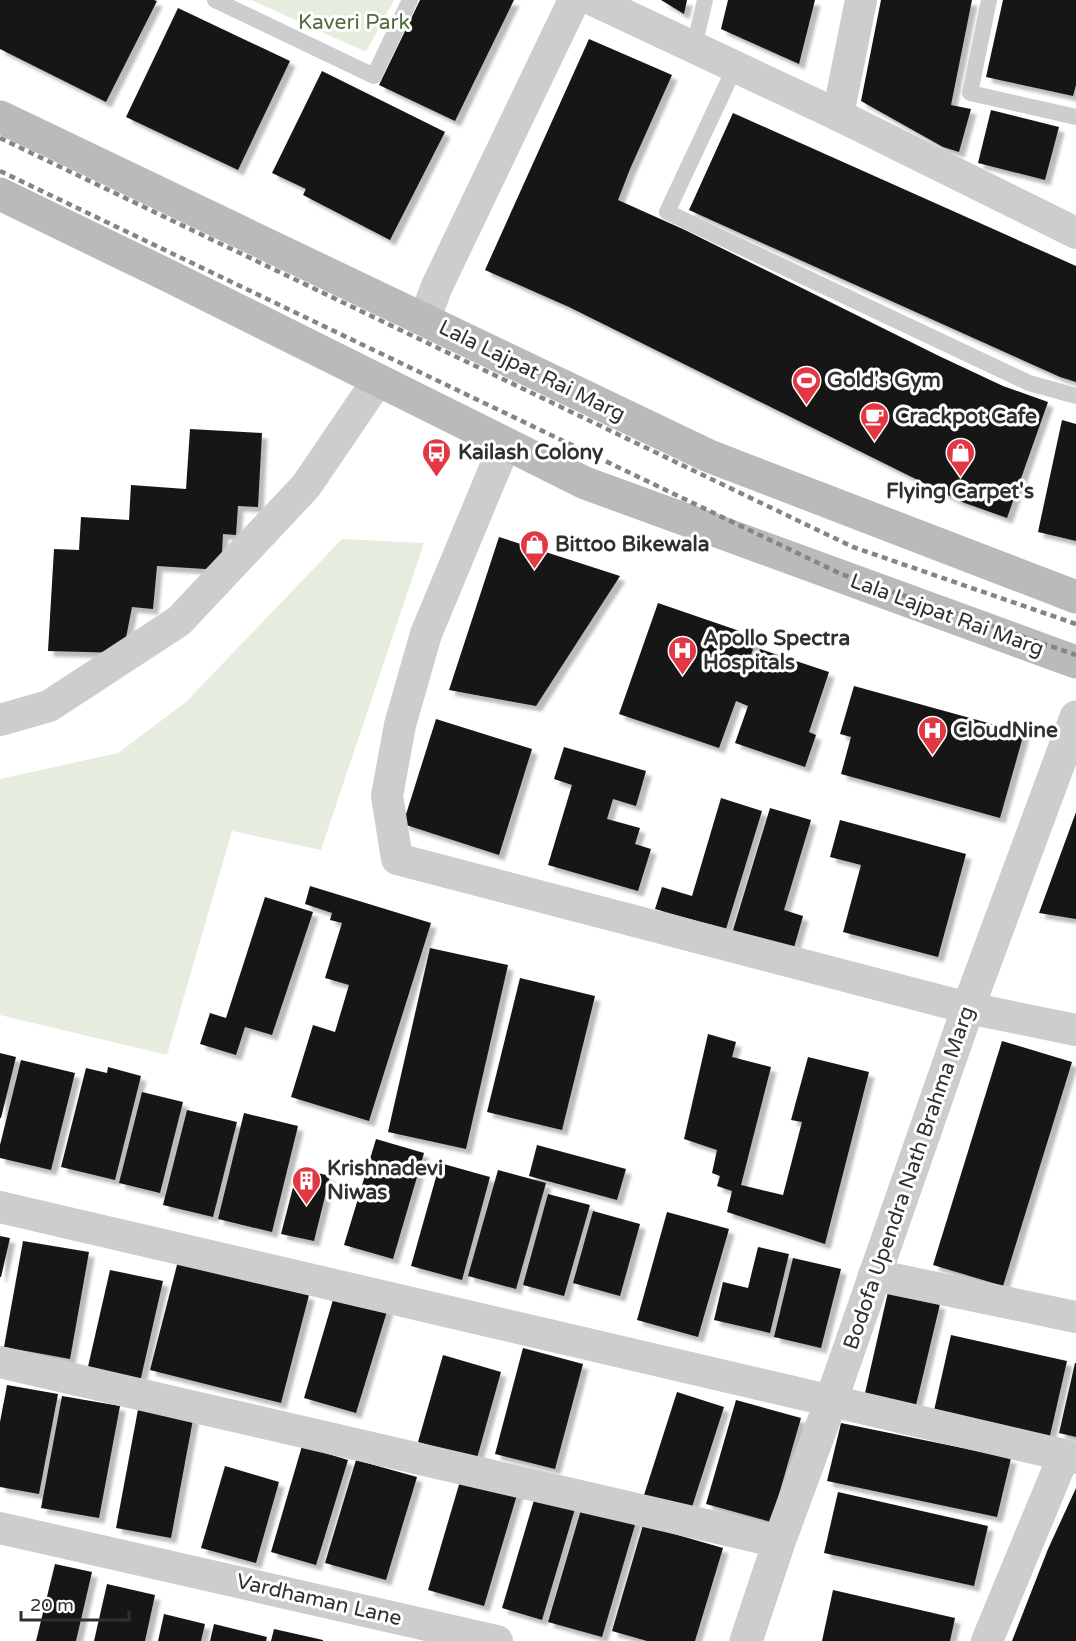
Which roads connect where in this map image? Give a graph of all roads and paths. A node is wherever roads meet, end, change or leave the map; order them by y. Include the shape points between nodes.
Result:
1 (215, 0) edge
2 (410, 0) edge
3 (574, 0) edge
4 (593, 0) edge
5 (705, 0) edge
6 (861, 0) edge
7 (989, 0) edge
8 (694, 47) junction
9 (735, 67) junction
10 (838, 116) junction
11 (0, 117) edge
12 (1076, 117) edge
13 (0, 194) edge
14 (1075, 228) edge
15 (424, 320) junction
16 (378, 380) junction
17 (1076, 396) edge
18 (505, 444) junction
19 (1076, 597) edge
20 (1076, 662) edge
21 (1076, 717) edge
22 (0, 720) edge
23 (968, 1008) junction
24 (1076, 1030) edge
25 (0, 1207) edge
26 (874, 1275) junction
27 (1076, 1317) edge
28 (0, 1362) edge
29 (831, 1401) junction
30 (1070, 1457) edge
31 (0, 1528) edge
32 (779, 1542) junction
33 (497, 1641) edge
34 (746, 1641) edge
35 (987, 1641) edge

1 - 2 lane via 374,76
3 - 15 street via 437,285
4 - 8 street
5 - 8 lane
6 - 10 street
7 - 12 lane via 970,93
8 - 9 street
9 - 10 street
9 - 17 lane via 667,212 1029,382
10 - 14 street
11 - 15 main road, Lala Lajpat Rai Marg
13 - 16 main road, Lala Lajpat Rai Marg
15 - 19 main road, Lala Lajpat Rai Marg via 709,456
16 - 18 main road, Lala Lajpat Rai Marg
16 - 22 street via 306,486 179,621 49,706
18 - 20 main road, Lala Lajpat Rai Marg via 585,483
18 - 23 street via 426,634 400,725 387,796 397,860
21 - 23 street, Bodofa Upendra Nath Brahma Marg
23 - 24 street
23 - 26 street, Bodofa Upendra Nath Brahma Marg
25 - 29 street
26 - 27 street
26 - 29 street, Bodofa Upendra Nath Brahma Marg
28 - 32 street
29 - 30 street
29 - 32 street, Bodofa Upendra Nath Brahma Marg
30 - 35 street
31 - 33 street, Vardhaman Lane
32 - 34 street, Bodofa Upendra Nath Brahma Marg

